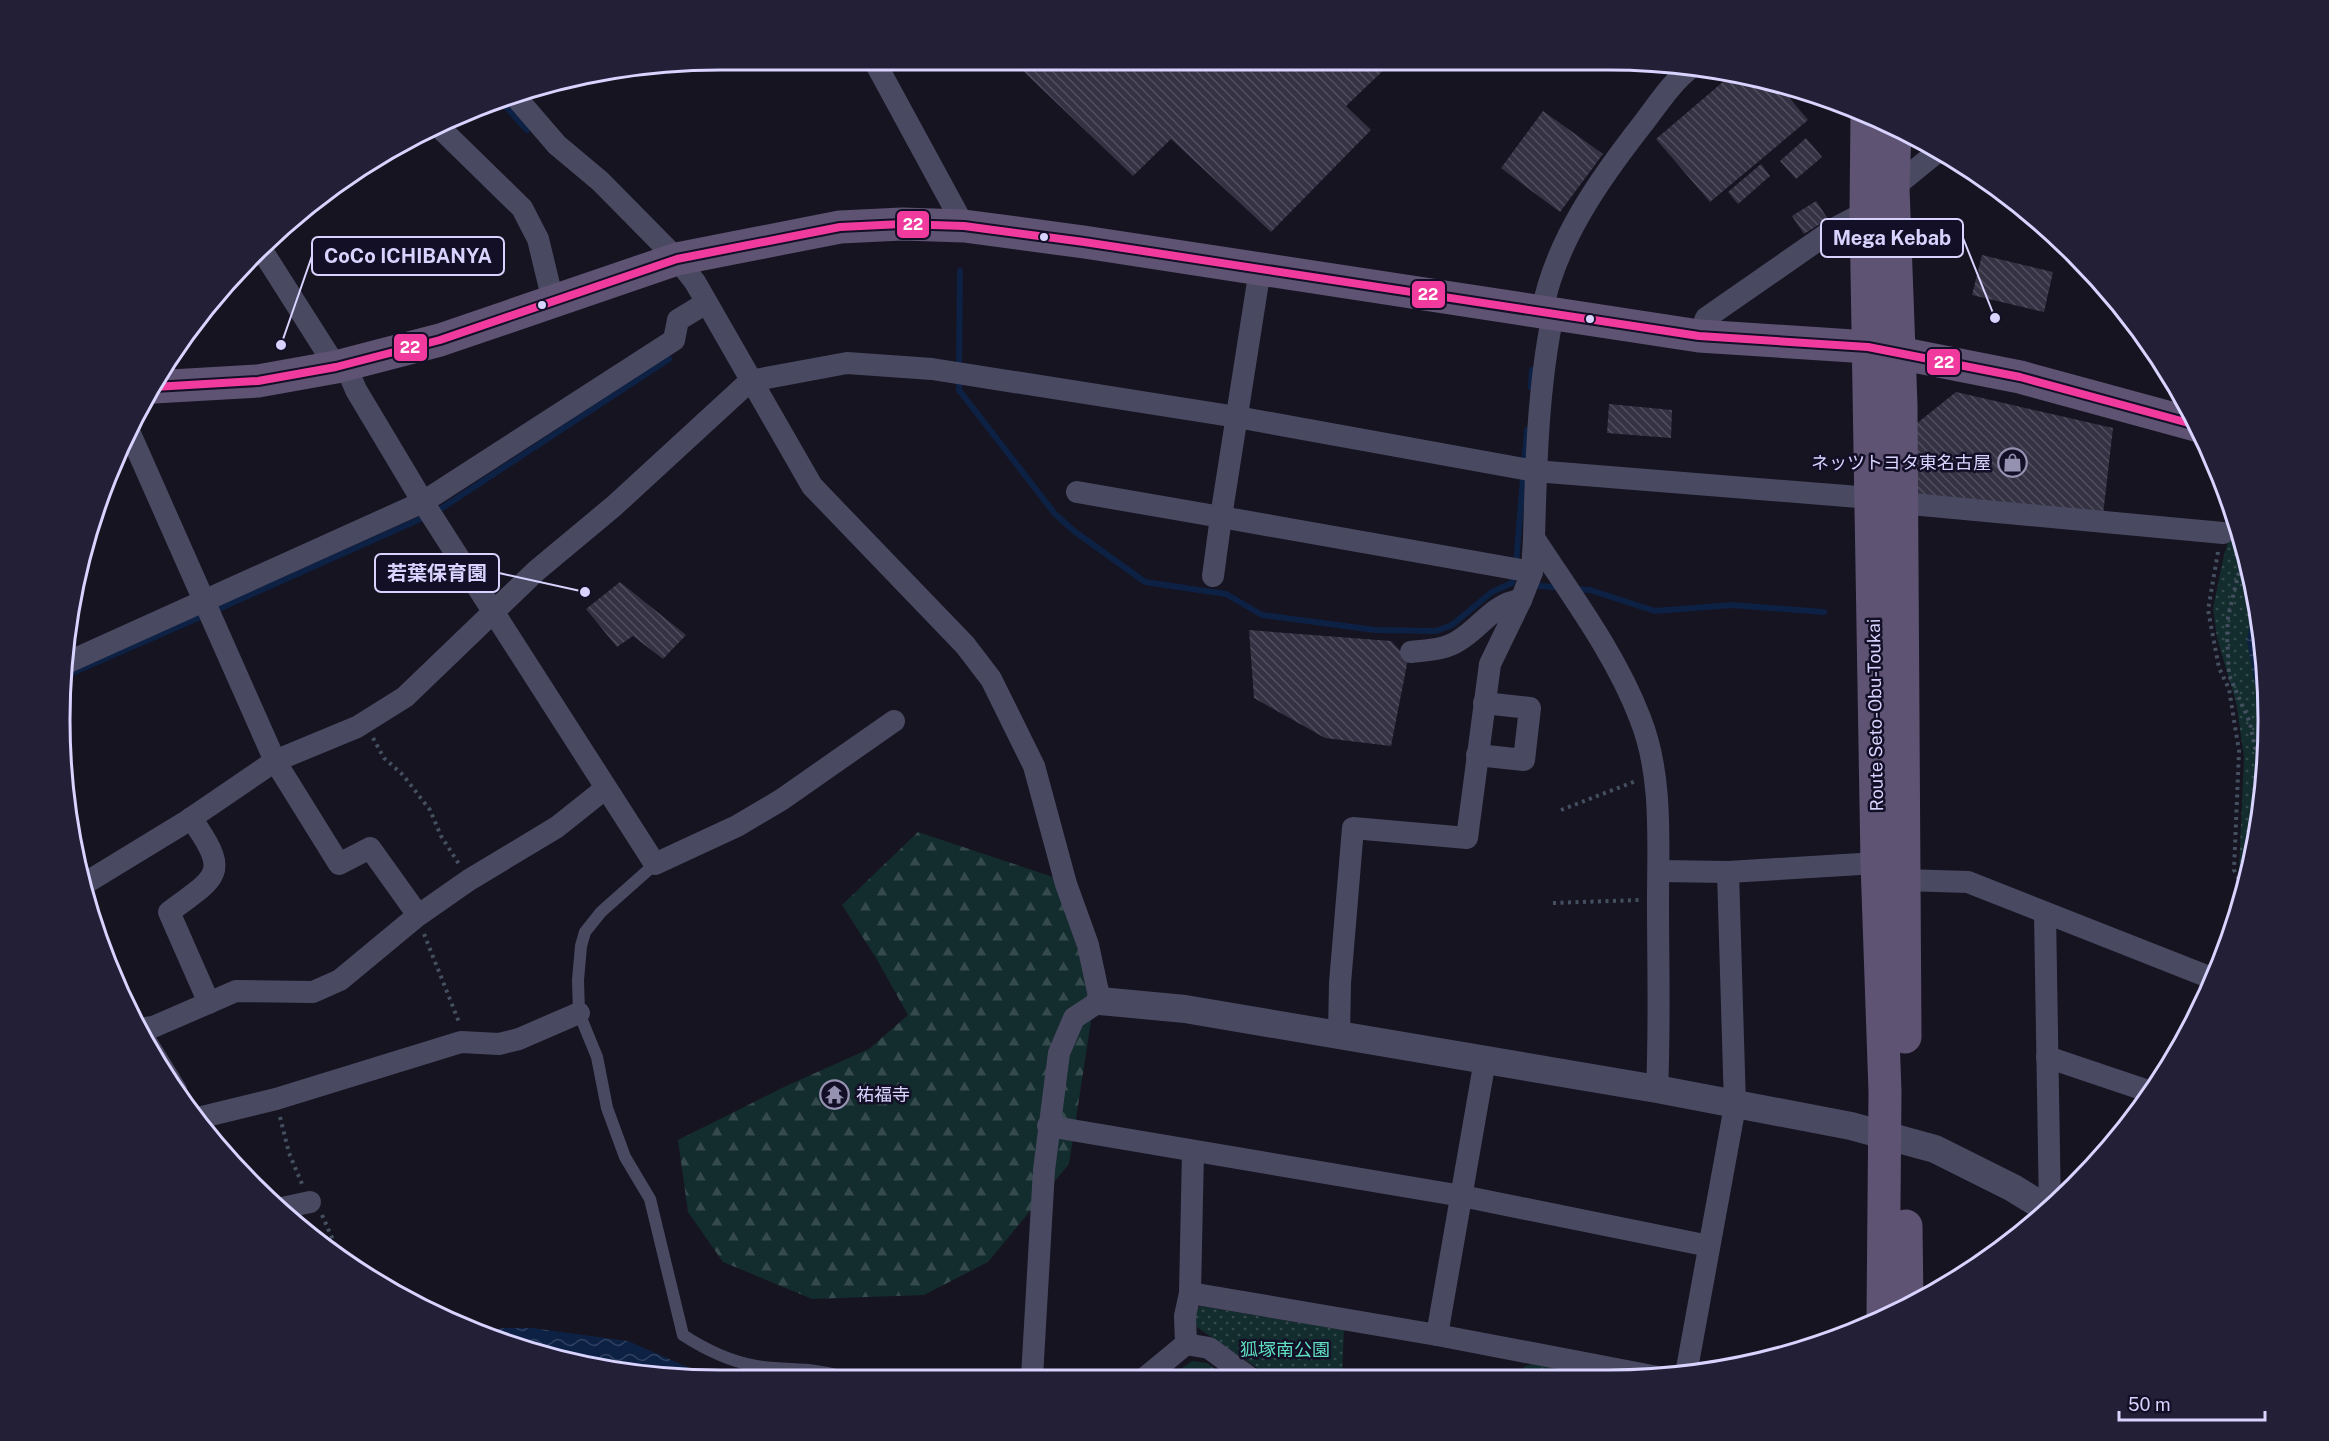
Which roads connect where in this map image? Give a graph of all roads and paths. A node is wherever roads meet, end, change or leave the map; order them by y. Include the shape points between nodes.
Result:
1 (879, 70) edge
2 (1682, 75) edge
3 (520, 102) edge
4 (1868, 125) edge
5 (445, 132) edge
6 (1895, 137) edge
7 (1931, 157) edge
8 (1893, 188) junction
9 (1866, 212) junction
10 (964, 226) junction
11 (266, 256) edge
12 (677, 259) junction
13 (1260, 269) junction
14 (553, 301) junction
15 (706, 303) junction
16 (1547, 313) junction
17 (1699, 336) junction
18 (1868, 347) junction
19 (1899, 352) junction
20 (340, 366) junction
21 (750, 381) junction
22 (163, 386) edge
23 (1237, 417) junction
24 (2185, 422) edge
25 (134, 442) edge
26 (1536, 471) junction
27 (1077, 492) dead end
28 (1885, 500) junction
29 (423, 502) junction
30 (1221, 517) junction
31 (2223, 533) joint
32 (1534, 538) junction
33 (2240, 568) edge
34 (1532, 572) junction
35 (1213, 576) dead end
36 (204, 599) junction
37 (1521, 600) junction
38 (494, 613) junction
39 (1411, 652) dead end
40 (74, 659) edge
41 (2232, 688) junction
42 (1485, 703) junction
43 (894, 721) dead end
44 (364, 722) junction
45 (2257, 748) edge
46 (1477, 755) junction
47 (275, 761) junction
48 (1653, 775) junction
49 (606, 788) junction
50 (1561, 810) dead end
51 (191, 818) junction
52 (1877, 863) junction
53 (655, 864) junction
54 (1660, 871) junction
55 (1728, 872) junction
56 (2238, 879) edge
57 (91, 880) edge
58 (469, 880) junction
59 (1904, 880) junction
60 (1658, 899) junction
61 (1553, 903) dead end
62 (2046, 913) junction
63 (415, 917) junction
64 (2206, 976) edge
65 (1100, 1001) junction
66 (209, 1003) junction
67 (579, 1013) junction
68 (148, 1028) edge
69 (1339, 1035) junction
70 (465, 1043) junction
71 (2047, 1057) junction
72 (1485, 1060) junction
73 (1657, 1089) junction
74 (2144, 1089) edge
75 (1736, 1106) junction
76 (205, 1116) edge
77 (1048, 1126) junction
78 (1895, 1137) junction
79 (1193, 1150) junction
80 (1462, 1196) junction
81 (2050, 1197) edge
82 (310, 1202) dead end
83 (2041, 1205) edge
84 (289, 1206) edge
85 (1709, 1246) junction
86 (1190, 1293) junction
87 (1906, 1297) edge
88 (1883, 1309) edge
89 (1437, 1335) junction
90 (1186, 1344) junction
91 (1688, 1366) edge
92 (820, 1370) edge
93 (1032, 1370) edge
94 (1154, 1370) edge
95 (1239, 1370) edge
96 (1620, 1370) edge

1 - 10 street
2 - 16 street via 1622,150 1578,216 1546,290
3 - 12 street via 557,145 600,181
4 - 9 main road, Route Seto-Obu-Toukai
5 - 14 street via 522,208 538,239
6 - 8 main road, Route Seto-Obu-Toukai
7 - 8 street
8 - 19 main road, Route Seto-Obu-Toukai
9 - 17 street via 1837,227 1706,318
9 - 18 main road, Route Seto-Obu-Toukai
10 - 12 main road via 840,227
10 - 13 main road
11 - 20 street
12 - 14 main road
12 - 15 street
13 - 16 main road
13 - 23 street
14 - 20 main road via 440,339
15 - 21 street
15 - 29 street via 678,320 674,340
16 - 17 main road
16 - 26 street
17 - 18 main road
18 - 19 main road
18 - 28 main road, Route Seto-Obu-Toukai via 1871,403
19 - 24 main road via 2020,377
19 - 28 main road, Route Seto-Obu-Toukai
20 - 22 main road via 258,381
20 - 29 street
21 - 23 street via 847,363 932,369
21 - 38 street
21 - 65 street via 812,486 965,645 991,679 1034,766 1066,884 1088,945
23 - 26 street
23 - 30 street
25 - 36 street
26 - 28 street
26 - 32 street
27 - 30 street
28 - 31 street
28 - 52 main road, Route Seto-Obu-Toukai
28 - 59 main road, Route Seto-Obu-Toukai
29 - 36 street
29 - 38 street
30 - 34 street
30 - 35 street
31 - 41 path via 2208,610 2219,668
32 - 34 street
32 - 48 street via 1602,643 1632,700 1647,737
33 - 41 path via 2228,617
34 - 37 street
36 - 40 street
36 - 47 street
37 - 39 street via 1505,602 1459,641 1441,649
37 - 42 street via 1490,664
38 - 44 street via 405,697
38 - 49 street
41 - 45 path
41 - 56 path via 2239,751 2234,870
42 - 46 street
42 - 46 street via 1530,708 1524,760
43 - 53 street via 746,821
44 - 47 street
44 - 58 path via 384,758 430,810 441,837
46 - 69 street via 1467,838 1353,828
47 - 51 street
47 - 63 street via 339,864 370,848
48 - 50 path
48 - 54 street
49 - 53 street
49 - 58 street via 557,827
51 - 57 street
51 - 66 street via 212,847 213,873 209,882 169,912
52 - 55 street
52 - 78 main road, Route Seto-Obu-Toukai
53 - 67 lane via 601,912 585,932 580,946
54 - 55 street
54 - 60 street
55 - 75 street
58 - 63 street
59 - 62 street via 1968,882
59 - 78 main road, Route Seto-Obu-Toukai
60 - 61 path
60 - 73 street
62 - 64 street
62 - 71 street
63 - 66 street via 340,980 312,992 236,991
63 - 70 path via 429,944
65 - 69 street via 1185,1008
65 - 77 street via 1074,1018 1066,1035 1059,1053
66 - 68 street
67 - 70 street via 509,1042
67 - 92 lane via 597,1057 607,1108 625,1157 650,1199 683,1335 709,1353 756,1366
69 - 72 street
70 - 76 street
71 - 74 street
71 - 81 street
72 - 73 street
72 - 80 street
73 - 75 street
75 - 78 street
75 - 85 street
77 - 79 street
77 - 93 street
78 - 83 street via 1935,1149
78 - 87 main road, Route Seto-Obu-Toukai
78 - 88 main road, Route Seto-Obu-Toukai
79 - 80 street
79 - 86 street
80 - 85 street
80 - 89 street
82 - 84 street
85 - 91 street
86 - 89 street
86 - 90 street via 1185,1316
89 - 96 street
90 - 94 street
90 - 95 street via 1209,1348

